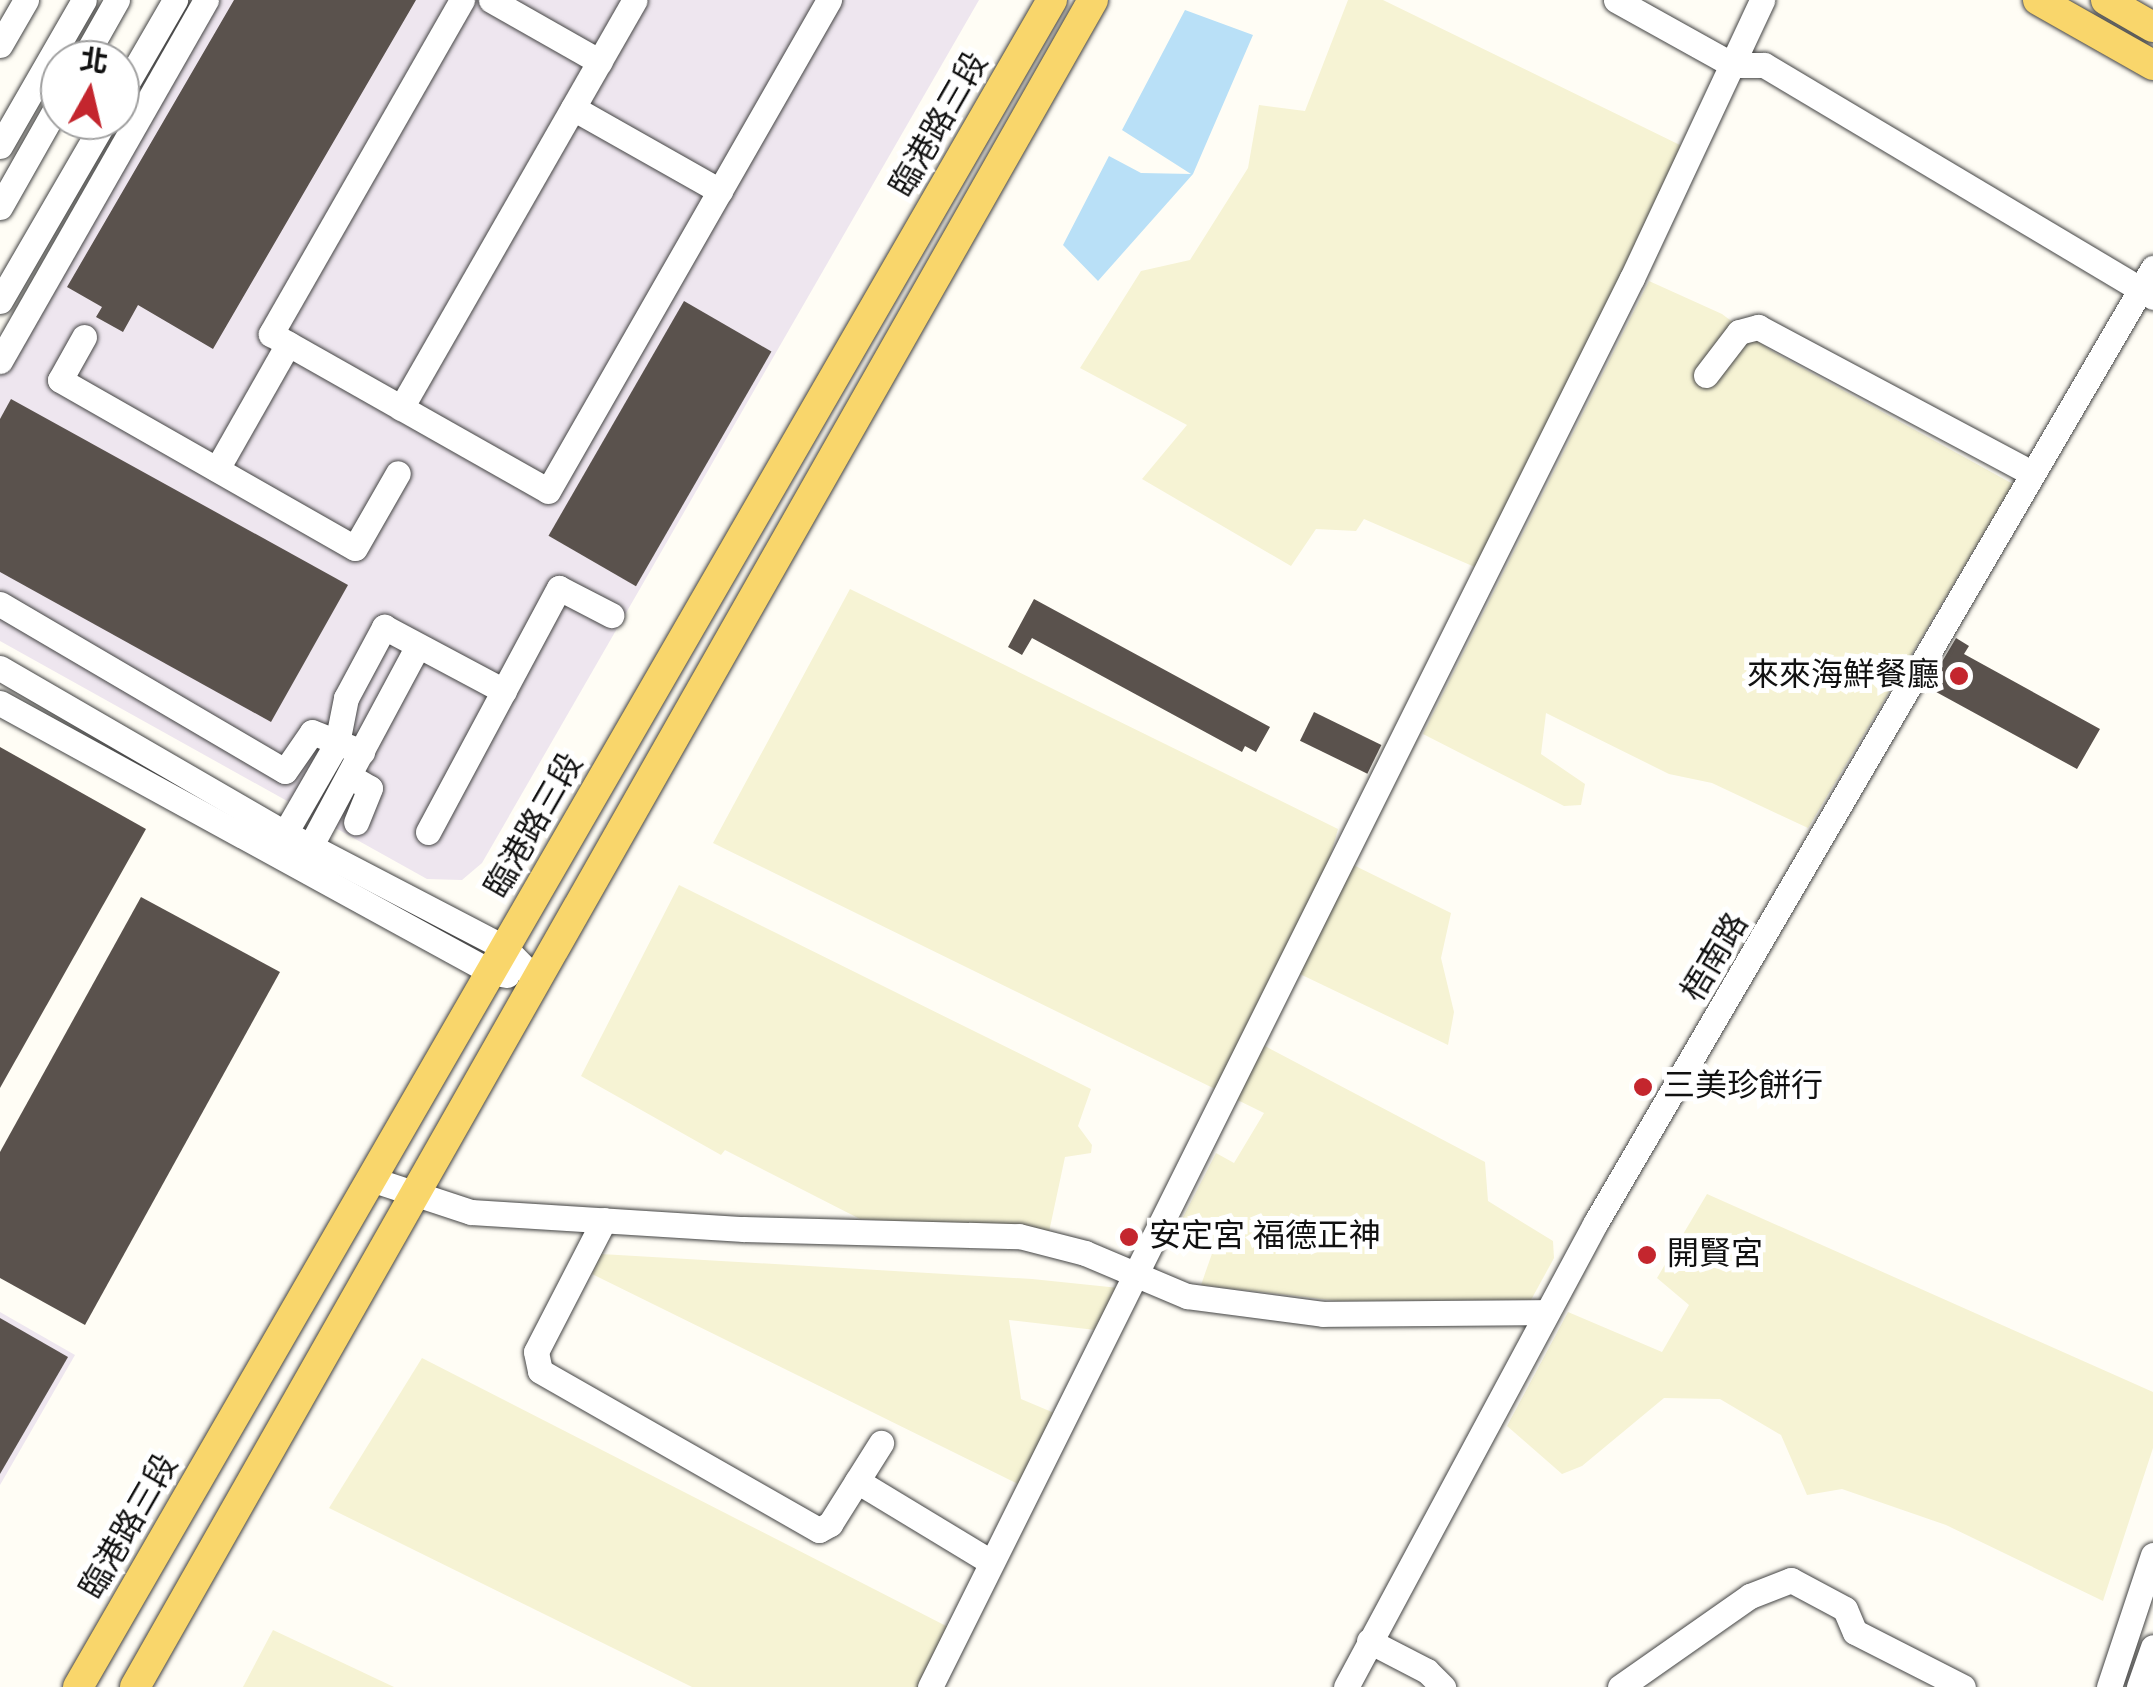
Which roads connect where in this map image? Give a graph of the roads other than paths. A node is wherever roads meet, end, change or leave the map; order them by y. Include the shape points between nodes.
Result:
1 (26, 0) edge
2 (84, 0) edge
3 (118, 0) edge
4 (175, 0) edge
5 (206, 0) edge
6 (462, 0) edge
7 (491, 0) edge
8 (635, 0) edge
9 (828, 0) edge
10 (1052, 0) edge
11 (1093, 0) edge
12 (1616, 0) edge
13 (1762, 0) edge
14 (2038, 0) edge
15 (2106, 0) edge
16 (2153, 27) edge
17 (95, 40) edge
18 (0, 45) edge
19 (140, 60) edge
20 (600, 62) junction
21 (2153, 65) edge
22 (1734, 66) junction
23 (573, 108) junction
24 (40, 136) edge
25 (94, 140) edge
26 (0, 146) edge
27 (720, 190) junction
28 (0, 206) edge
29 (2149, 285) edge
30 (0, 302) edge
31 (84, 337) dead end
32 (288, 344) junction
33 (0, 360) edge
34 (1706, 375) dead end
35 (402, 408) junction
36 (217, 470) junction
37 (2029, 472) junction
38 (398, 473) dead end
39 (0, 604) edge
40 (611, 615) dead end
41 (418, 646) junction
42 (0, 668) edge
43 (504, 691) junction
44 (0, 703) edge
45 (337, 743) junction
46 (362, 752) junction
47 (349, 776) junction
48 (356, 822) dead end
49 (428, 832) dead end
50 (285, 834) junction
51 (310, 847) junction
52 (498, 960) junction
53 (536, 980) junction
54 (371, 1179) junction
55 (414, 1197) junction
56 (604, 1220) junction
57 (1133, 1277) junction
58 (1547, 1312) junction
59 (881, 1443) dead end
60 (858, 1481) junction
61 (2153, 1555) edge
62 (992, 1562) junction
63 (1370, 1641) junction
64 (2153, 1647) edge
65 (78, 1687) edge
66 (135, 1687) edge
67 (930, 1687) edge
68 (1346, 1687) edge
69 (1443, 1687) edge
70 (1620, 1687) edge
71 (1962, 1687) edge
72 (2109, 1687) edge
73 (2139, 1687) edge

1 - 18 street
2 - 26 street
3 - 17 street
4 - 19 street
5 - 33 street
6 - 32 street via 271,334
7 - 20 street
8 - 20 street
9 - 27 street
10 - 52 main road, 臨港路三段
11 - 53 main road
12 - 22 street
13 - 22 street
14 - 21 main road
15 - 16 main road
20 - 23 street
22 - 29 street via 1764,65
22 - 57 street
23 - 27 street
23 - 35 street
24 - 28 street
25 - 30 street
27 - 35 street via 548,491
29 - 37 street, 梧南路
31 - 36 street via 60,380
32 - 35 street
32 - 36 street
34 - 37 street via 1738,332 1758,327
36 - 38 street via 355,548
37 - 58 street, 梧南路
39 - 45 street via 285,771 312,732
40 - 43 street via 558,588
41 - 43 street
41 - 45 street via 384,628 346,698
41 - 46 street
42 - 50 street
43 - 49 street
44 - 52 street
45 - 46 street
45 - 50 street
46 - 47 street
47 - 48 street via 370,788
47 - 51 street
50 - 51 street
51 - 52 street
52 - 53 street
52 - 54 main road, 臨港路三段
53 - 55 main road
54 - 55 street
54 - 65 main road, 臨港路三段
55 - 56 street via 471,1212
55 - 66 main road
56 - 57 street via 1019,1236 1085,1252
56 - 60 street via 536,1352 540,1371 808,1527 830,1524
57 - 58 street via 1188,1296 1323,1314
57 - 62 street
58 - 63 street, 梧南路
59 - 60 street
60 - 62 street
61 - 72 street
62 - 67 street
63 - 68 street, 梧南路
63 - 69 street via 1427,1671
64 - 73 street
70 - 71 street via 1750,1596 1791,1580 1845,1609 1855,1632

